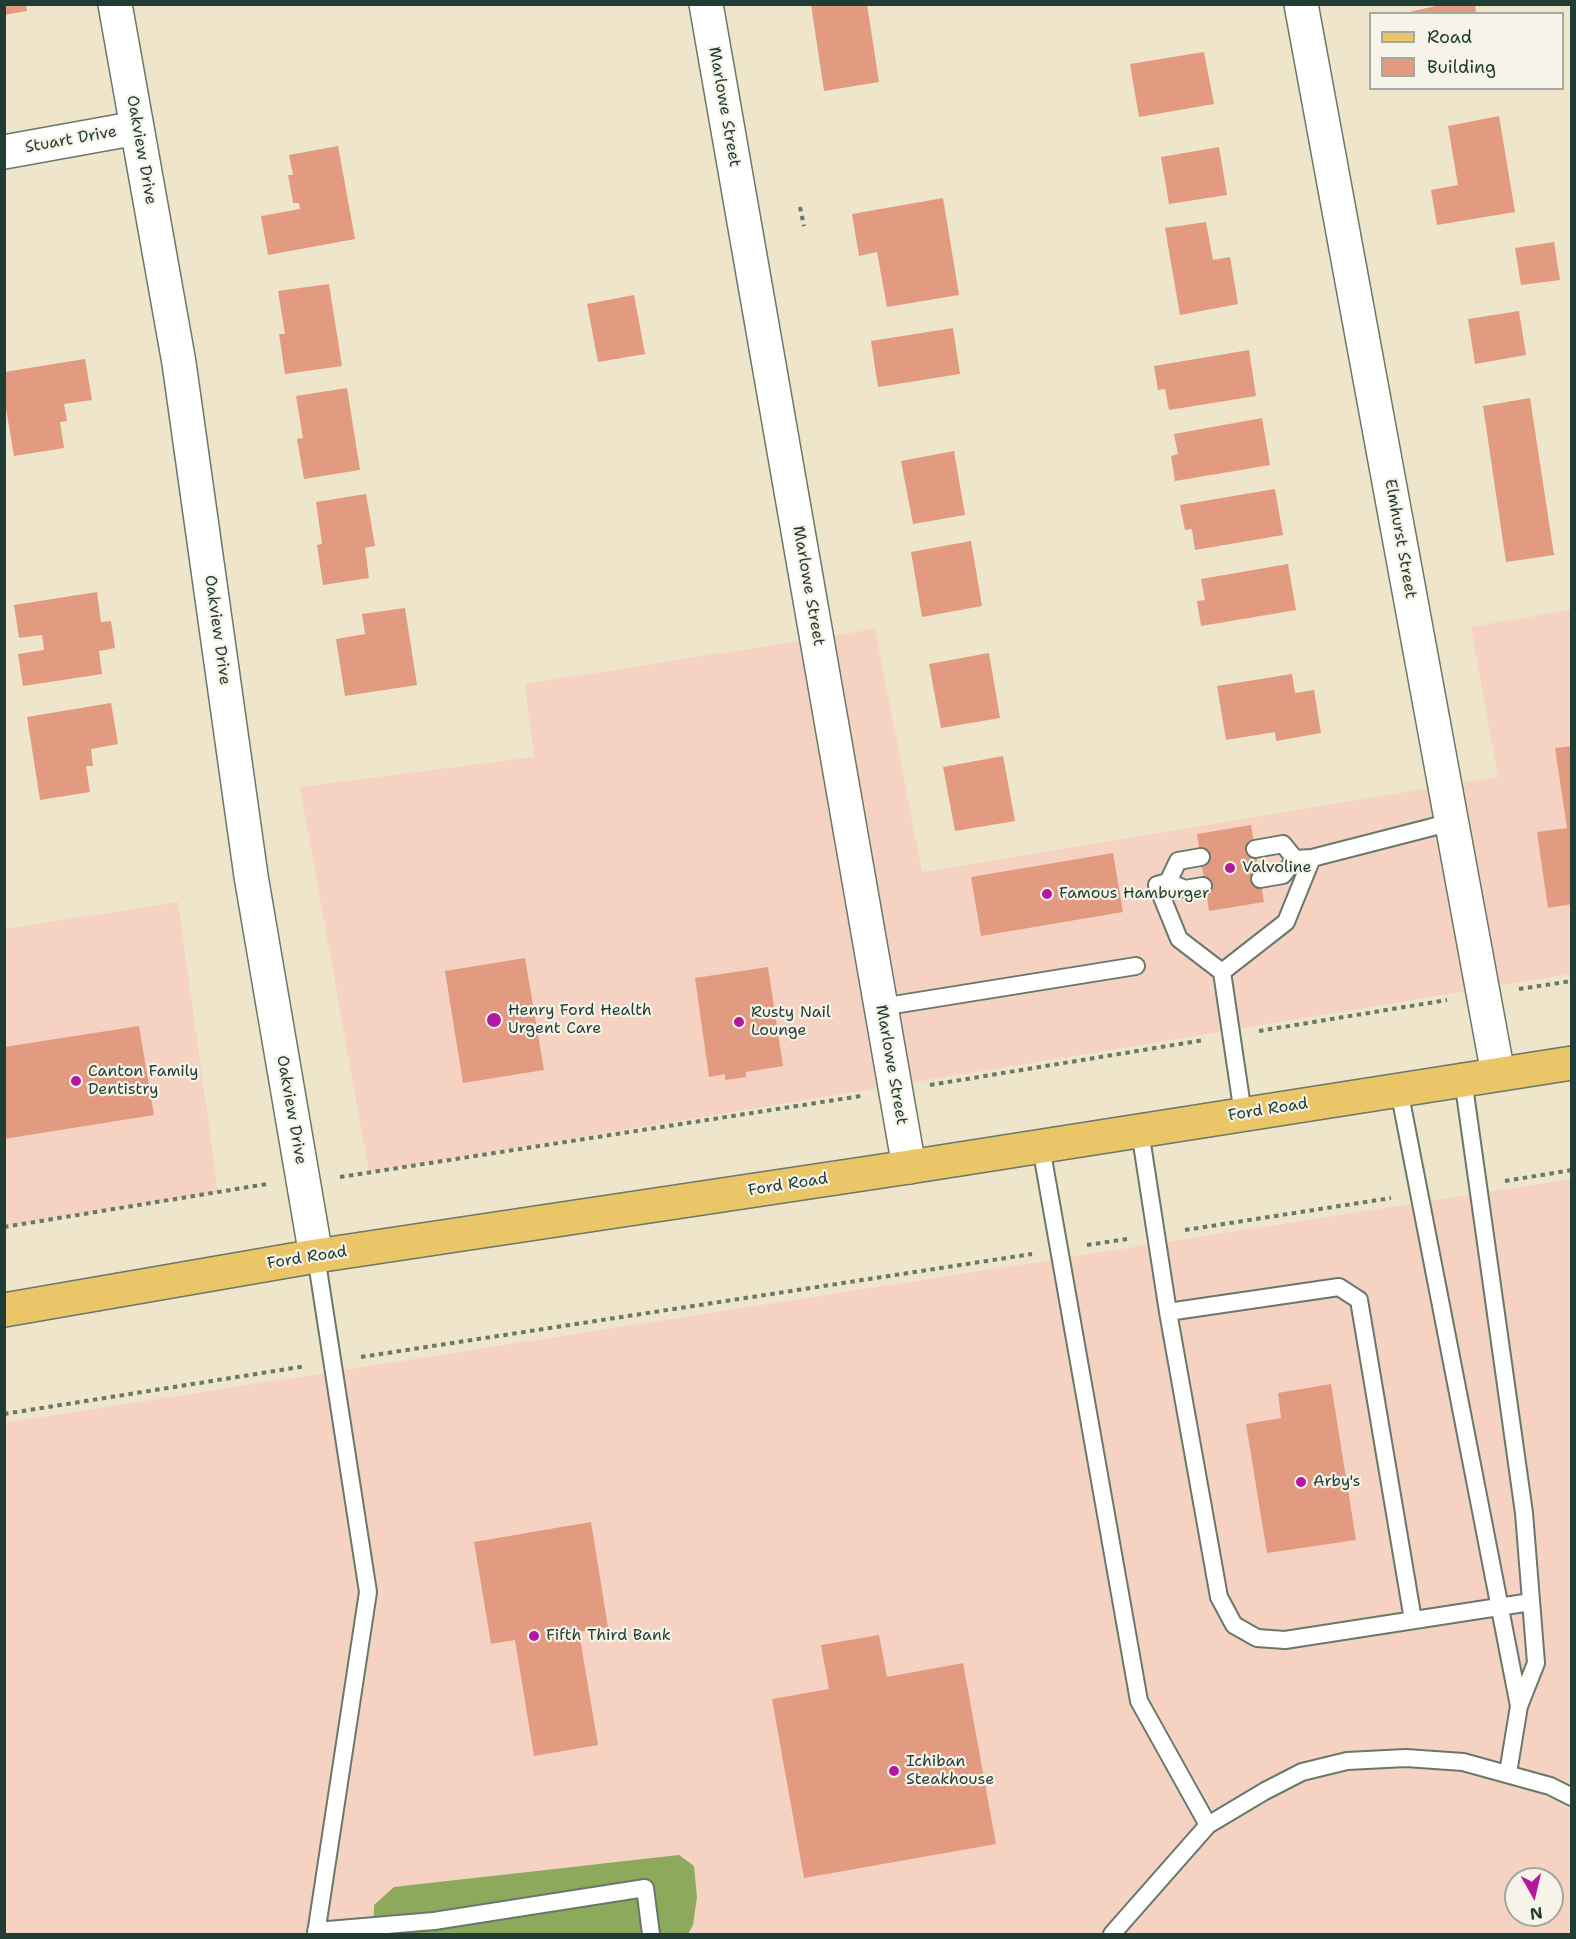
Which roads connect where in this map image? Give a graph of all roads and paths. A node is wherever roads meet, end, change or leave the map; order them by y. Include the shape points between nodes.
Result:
1 (115, 4) edge
2 (706, 4) edge
3 (1301, 4) edge
4 (137, 128) junction
5 (4, 152) edge
6 (800, 207) dead end
7 (804, 226) dead end
8 (1452, 822) junction
9 (1255, 849) dead end
10 (1201, 858) dead end
11 (1303, 858) junction
12 (1260, 879) dead end
13 (1168, 882) junction
14 (1203, 886) dead end
15 (1136, 966) dead end
16 (1222, 972) junction
17 (882, 1007) junction
18 (1572, 1063) edge
19 (1498, 1074) junction
20 (1463, 1079) junction
21 (1399, 1090) junction
22 (850, 1098) dead end
23 (1243, 1114) junction
24 (1140, 1131) junction
25 (1041, 1147) junction
26 (909, 1167) junction
27 (1572, 1170) edge
28 (303, 1179) junction
29 (1478, 1185) junction
30 (1419, 1194) junction
31 (4, 1227) edge
32 (1157, 1234) junction
33 (1059, 1250) junction
34 (316, 1256) junction
35 (4, 1310) edge
36 (1168, 1312) junction
37 (333, 1362) junction
38 (4, 1414) edge
39 (1531, 1602) junction
40 (1500, 1606) junction
41 (1413, 1620) junction
42 (1520, 1706) junction
43 (1508, 1773) junction
44 (1572, 1797) edge
45 (1208, 1825) junction
46 (443, 1927) edge
47 (316, 1933) edge
48 (651, 1935) edge
49 (1112, 1935) edge

1 - 4 street, Oakview Drive
2 - 17 street, Marlowe Street
3 - 8 street, Elmhurst Street
4 - 5 street, Stuart Drive
4 - 28 street, Oakview Drive via 179,363 251,876
6 - 7 path
8 - 11 lane
8 - 19 street, Elmhurst Street
9 - 11 lane via 1283,844
10 - 13 lane via 1178,861
11 - 12 lane via 1283,875
11 - 16 lane via 1286,922
13 - 14 lane via 1185,889
13 - 16 lane via 1157,885 1179,939
15 - 17 lane
16 - 23 lane
17 - 26 street, Marlowe Street
18 - 19 main road, Ford Road
19 - 20 main road, Ford Road
20 - 21 main road, Ford Road
20 - 29 lane
21 - 23 main road, Ford Road
21 - 30 lane
22 - 28 path via 340,1177
23 - 24 main road, Ford Road
24 - 25 main road, Ford Road
24 - 32 lane
25 - 26 main road, Ford Road
25 - 33 lane
26 - 34 main road, Ford Road
27 - 29 path
28 - 31 path
28 - 34 street, Oakview Drive
29 - 39 lane via 1524,1513
30 - 32 path
30 - 40 lane
32 - 33 path
32 - 36 lane
33 - 37 path
33 - 45 lane via 1139,1701
34 - 35 main road, Ford Road
34 - 37 lane
36 - 41 lane via 1219,1597 1234,1625 1257,1638 1285,1640
36 - 41 lane via 1339,1287 1359,1300
37 - 38 path
37 - 47 lane via 368,1592
39 - 40 lane
39 - 42 lane via 1536,1663
40 - 41 lane
40 - 42 lane
42 - 43 lane
43 - 44 lane
43 - 45 lane via 1463,1762 1406,1758 1347,1761 1302,1772
45 - 49 lane
46 - 47 lane
46 - 48 lane via 645,1888

